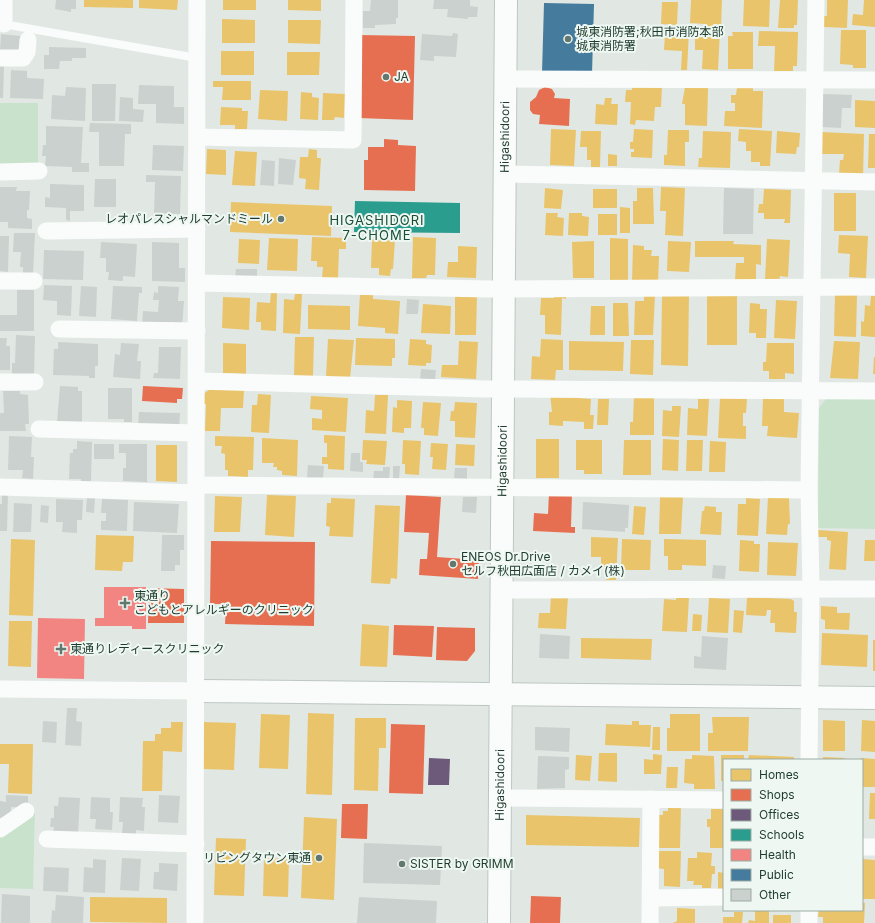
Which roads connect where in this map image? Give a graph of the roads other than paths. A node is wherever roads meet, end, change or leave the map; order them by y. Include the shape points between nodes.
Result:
1 (4, 0) edge
2 (197, 0) edge
3 (354, 0) edge
4 (506, 0) edge
5 (816, 0) edge
6 (2, 24) edge
7 (28, 40) dead end
8 (0, 58) edge
9 (197, 58) junction
10 (506, 79) junction
11 (815, 79) junction
12 (875, 80) edge
13 (197, 137) junction
14 (39, 171) dead end
15 (0, 172) edge
16 (504, 174) junction
17 (813, 181) junction
18 (875, 182) edge
19 (196, 229) junction
20 (46, 231) dead end
21 (0, 281) edge
22 (34, 281) dead end
23 (197, 283) junction
24 (875, 287) edge
25 (810, 288) junction
26 (504, 289) junction
27 (59, 329) dead end
28 (196, 331) junction
29 (197, 381) junction
30 (0, 382) edge
31 (35, 382) dead end
32 (503, 390) junction
33 (810, 391) junction
34 (875, 391) edge
35 (39, 429) dead end
36 (196, 433) junction
37 (0, 487) edge
38 (196, 489) junction
39 (503, 489) junction
40 (808, 490) junction
41 (811, 588) junction
42 (875, 589) edge
43 (501, 590) junction
44 (0, 689) edge
45 (196, 691) junction
46 (500, 695) junction
47 (810, 698) junction
48 (875, 698) edge
49 (809, 759) edge
50 (500, 798) junction
51 (651, 799) junction
52 (723, 800) edge
53 (26, 811) dead end
54 (0, 829) edge
55 (47, 840) dead end
56 (196, 844) junction
57 (863, 847) edge
58 (875, 847) edge
59 (723, 897) edge
60 (651, 898) junction
61 (809, 911) edge
62 (195, 923) edge
63 (499, 923) edge
64 (650, 923) edge
65 (809, 923) edge

1 - 6 street
2 - 9 street
3 - 13 street via 353,140
4 - 10 street, Higashidoori
5 - 11 street
6 - 9 lane
7 - 8 street via 27,52 23,58
9 - 13 street
10 - 11 street
10 - 16 street, Higashidoori
11 - 12 street
11 - 17 street
13 - 19 street
14 - 15 street
16 - 17 street
16 - 26 street, Higashidoori
17 - 18 street
17 - 25 street
19 - 20 street
19 - 23 street
21 - 22 street
23 - 26 street
23 - 28 street
24 - 25 street
25 - 26 street
25 - 33 street
26 - 32 street, Higashidoori
27 - 28 street
28 - 29 street
29 - 32 street
29 - 36 street
30 - 31 street
32 - 33 street
32 - 39 street, Higashidoori
33 - 34 street
33 - 40 street
35 - 36 street
36 - 38 street
37 - 38 street
38 - 39 street
38 - 45 street
39 - 40 street
39 - 43 street, Higashidoori
40 - 41 street
41 - 42 street
41 - 43 street
41 - 47 street
43 - 46 street, Higashidoori
44 - 45 street
45 - 46 street
45 - 56 street
46 - 47 street
46 - 50 street, Higashidoori
47 - 48 street
47 - 49 street
50 - 51 street
50 - 63 street, Higashidoori
51 - 52 street
51 - 60 street
53 - 54 street
55 - 56 street
56 - 62 street
57 - 58 street
59 - 60 street
60 - 64 street
61 - 65 street

